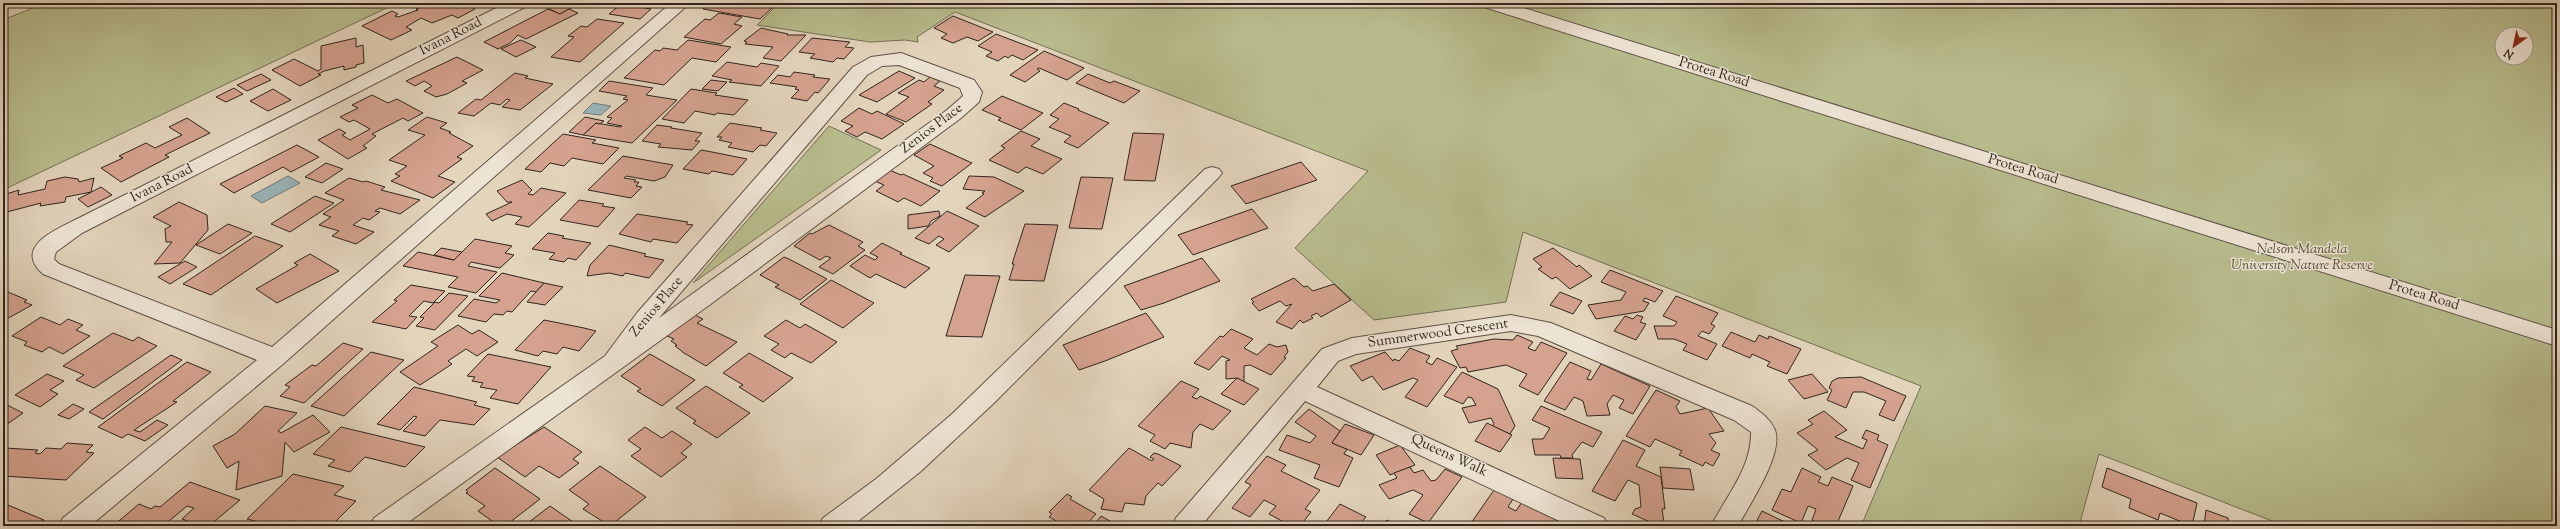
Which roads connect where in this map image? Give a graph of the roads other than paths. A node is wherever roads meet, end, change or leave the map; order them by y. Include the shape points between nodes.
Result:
1 (519, 3) edge
2 (681, 3) edge
3 (1490, 3) edge
4 (1212, 174) dead end
5 (2557, 338) edge
6 (275, 358) junction
7 (615, 359) junction
8 (1301, 390) junction
9 (72, 526) edge
10 (383, 526) edge
11 (832, 526) edge
12 (1185, 526) edge
13 (1595, 526) edge
14 (1724, 526) edge

1 - 6 street, Ivana Road via 66,233 42,253 43,262 51,269
2 - 6 street
3 - 5 street, Protea Road
4 - 11 street via 972,410 865,504
6 - 9 street
7 - 7 street, Zenios Place via 954,114 972,98 973,92 967,84 901,60 878,61 860,71 650,313
7 - 10 street, Zenios Place
8 - 12 street, Summerwood Crescent
8 - 13 street, Queens Walk
8 - 14 street, Summerwood Crescent via 1330,356 1352,346 1511,323 1543,329 1743,412 1757,422 1763,432 1764,444 1758,461

